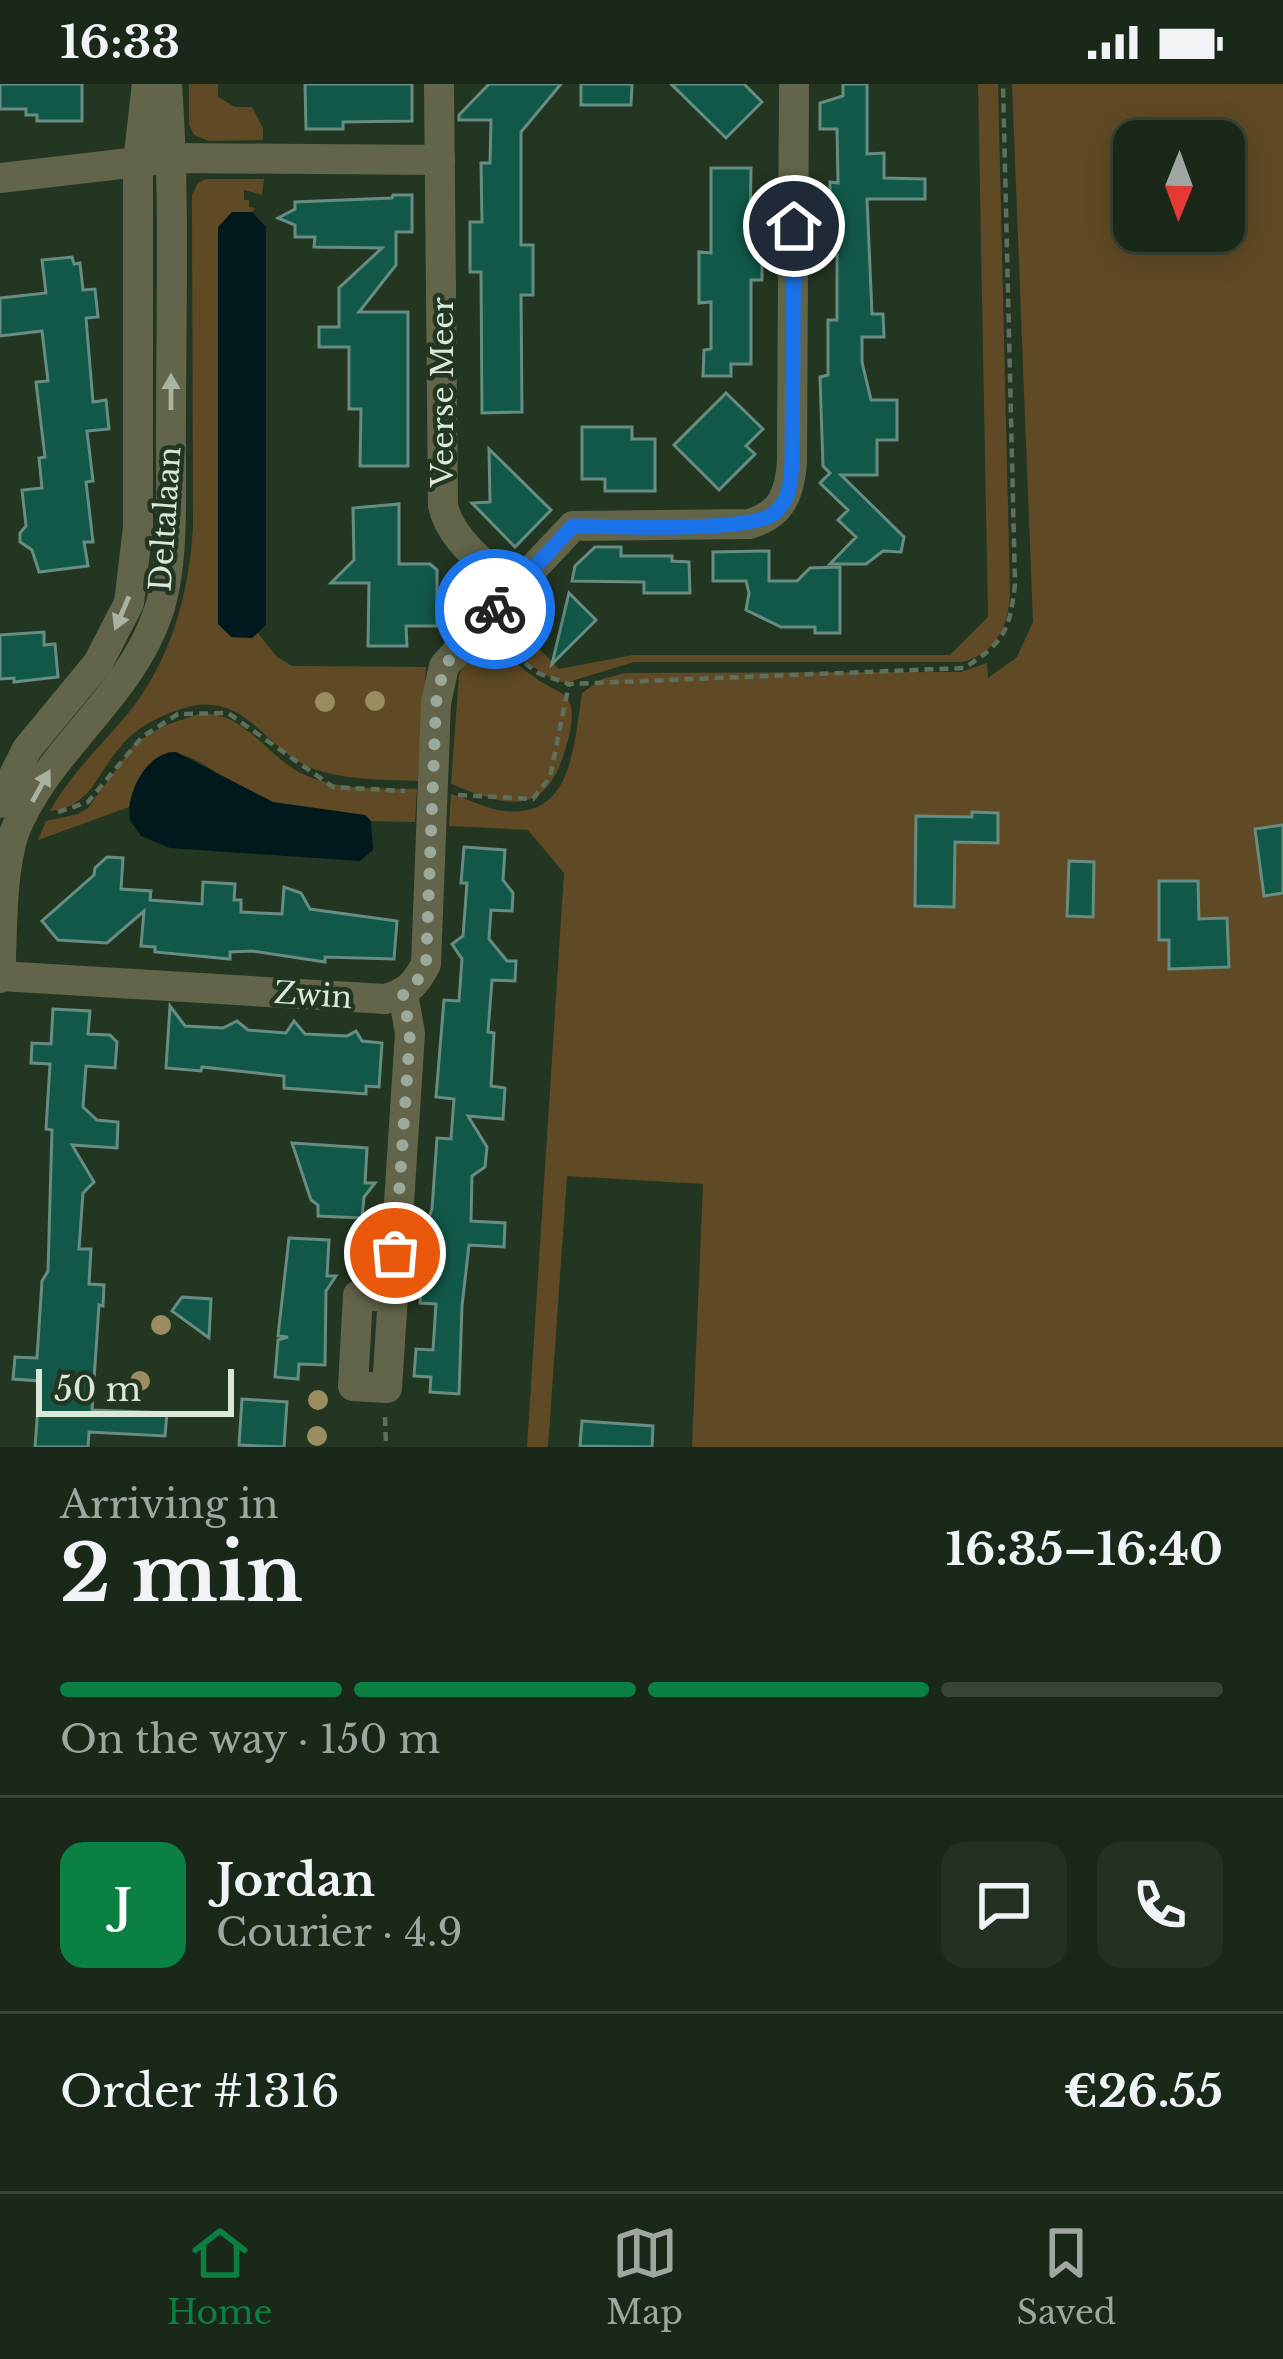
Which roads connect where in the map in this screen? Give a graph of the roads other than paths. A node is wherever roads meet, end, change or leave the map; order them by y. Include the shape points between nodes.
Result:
1 (147, 84) edge
2 (167, 84) edge
3 (439, 84) edge
4 (794, 84) edge
5 (172, 158) junction
6 (440, 160) junction
7 (138, 162) junction
8 (0, 178) edge
9 (512, 591) junction
10 (12, 809) edge
11 (0, 977) edge
12 (403, 994) junction
13 (392, 1298) dead end

1 - 7 street, Deltalaan
2 - 5 street, Deltalaan
3 - 6 street, Veerse Meer
4 - 9 street via 792,461 785,500 749,524 573,526
5 - 6 street
5 - 7 street
10 -> 5 street, Deltalaan via 128,678 159,611 170,531
6 - 9 street, Veerse Meer via 442,505 455,532
7 - 8 street
7 -> 10 street, Deltalaan via 138,526 129,603 98,663 27,748
9 - 12 street via 444,666 426,964
10 - 11 street, Deltalaan
11 - 12 street, Zwin
12 - 13 street via 410,1033

